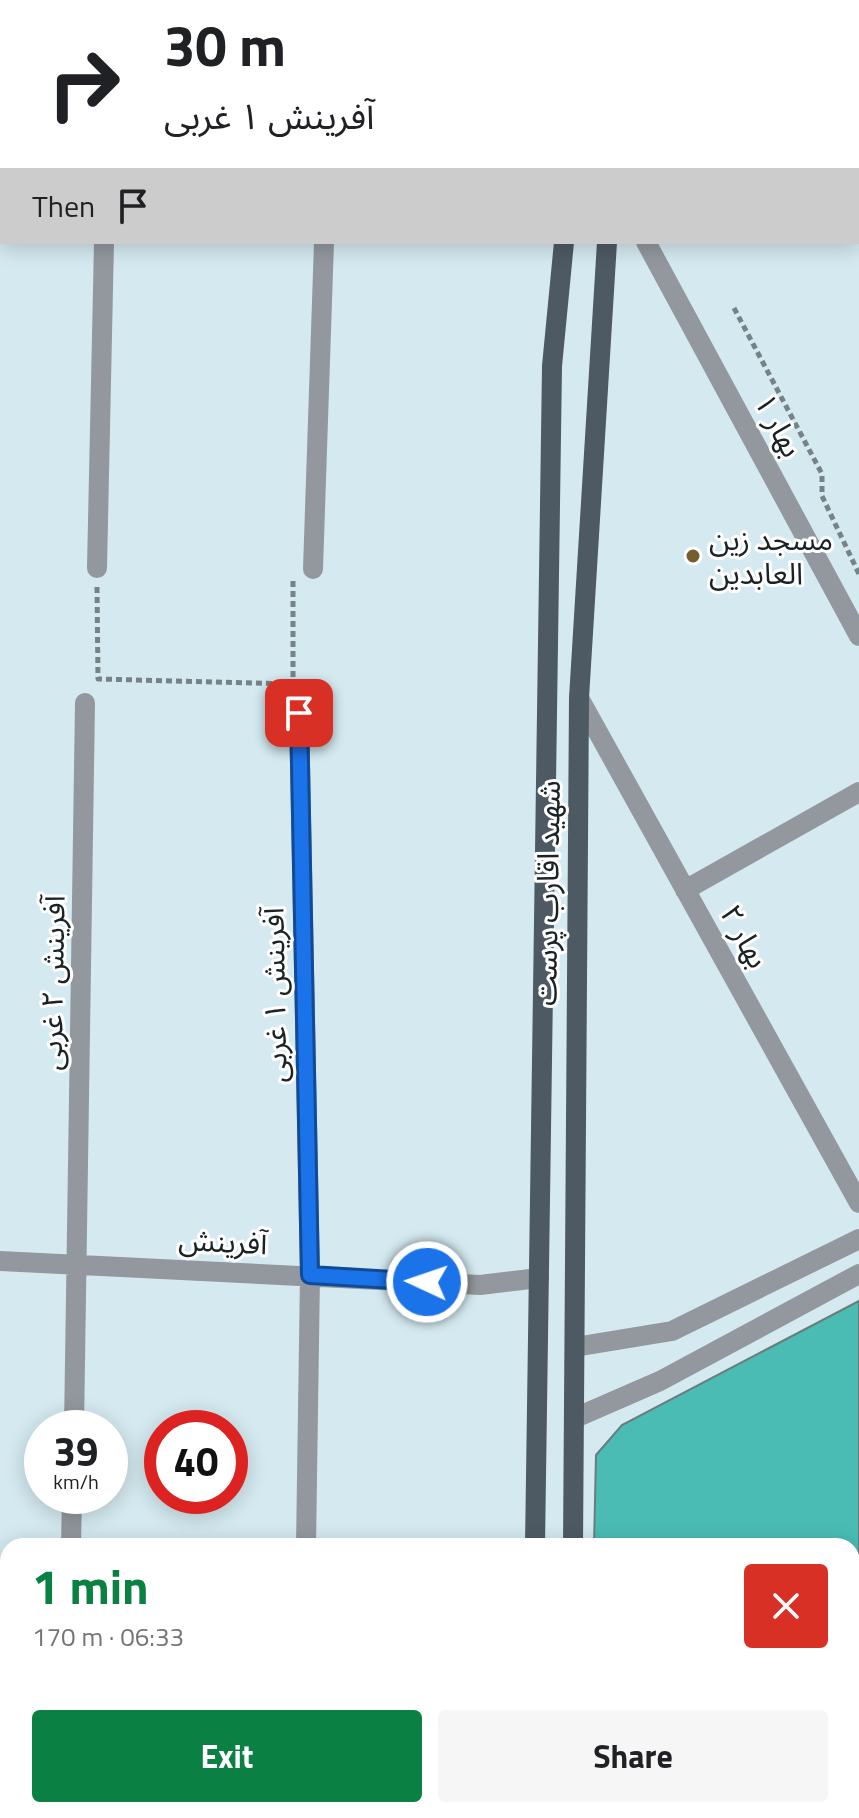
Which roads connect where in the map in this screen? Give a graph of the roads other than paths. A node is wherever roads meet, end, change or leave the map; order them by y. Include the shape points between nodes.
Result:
1 (104, 244) edge
2 (324, 244) edge
3 (564, 244) edge
4 (607, 244) edge
5 (647, 244) edge
6 (97, 568) road end
7 (313, 569) road end
8 (859, 636) edge
9 (579, 698) junction
10 (85, 703) dead end
11 (299, 713) road end
12 (859, 792) edge
13 (685, 890) junction
14 (859, 1203) edge
15 (859, 1239) edge
16 (0, 1261) edge
17 (79, 1263) junction
18 (859, 1274) edge
19 (310, 1275) junction
20 (539, 1278) junction
21 (575, 1347) junction
22 (75, 1410) edge
23 (575, 1418) junction
24 (72, 1514) edge
25 (71, 1538) edge
26 (306, 1538) edge
27 (535, 1538) edge
28 (573, 1538) edge

1 - 6 street
2 - 7 street
3 - 20 main road, شهید اقارب پرست via 552,382
4 - 9 main road, شهید اقارب پرست
5 - 8 street, بهار ۱
9 - 13 street, بهار ۲
9 - 21 main road, شهید اقارب پرست
10 - 17 street, آفرینش ۲ غربی
11 - 19 street, آفرینش ۱ غربی
12 - 13 street
13 - 14 street, بهار ۲
15 - 21 street via 672,1331
16 - 17 street, آفرینش
17 - 19 street, آفرینش
17 - 22 street, آفرینش ۲ غربی
18 - 23 street via 660,1381
19 - 20 street, آفرینش via 480,1285
19 - 26 street, آفرینش ۱ غربی
20 - 27 main road, شهید اقارب پرست
21 - 23 main road, شهید اقارب پرست
23 - 28 main road, شهید اقارب پرست
24 - 25 street

